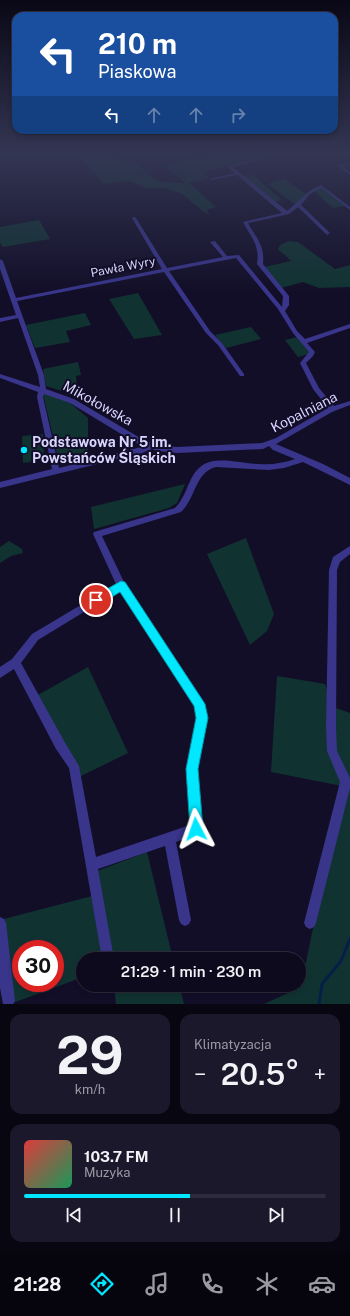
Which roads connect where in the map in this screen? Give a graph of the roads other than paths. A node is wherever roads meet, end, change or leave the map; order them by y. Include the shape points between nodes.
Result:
1 (269, 200) edge
2 (303, 200) edge
3 (338, 200) edge
4 (298, 206) junction
5 (350, 209) edge
6 (286, 213) junction
7 (134, 218) dead end
8 (328, 233) dead end
9 (213, 242) dead end
10 (226, 258) junction
11 (0, 261) edge
12 (165, 270) junction
13 (278, 286) junction
14 (264, 289) junction
15 (14, 300) junction
16 (284, 310) junction
17 (20, 316) junction
18 (0, 320) edge
19 (350, 326) edge
20 (304, 342) junction
21 (242, 375) dead end
22 (0, 376) edge
23 (41, 389) junction
24 (350, 403) edge
25 (333, 409) junction
26 (271, 444) junction
27 (151, 446) junction
28 (255, 447) joint
29 (303, 459) junction
30 (56, 471) junction
31 (350, 482) edge
32 (0, 485) edge
33 (350, 549) edge
34 (121, 585) junction
35 (15, 662) junction
36 (0, 673) edge
37 (169, 838) junction
38 (91, 865) junction
39 (185, 920) dead end
40 (310, 922) dead end
41 (0, 923) edge
42 (107, 952) edge
43 (8, 1001) dead end

1 - 6 street
2 - 4 street
3 - 5 street
4 - 6 street
4 - 8 street
6 - 13 street via 244,223 262,253 260,264
7 - 12 street
9 - 10 street
10 - 12 street, Pawła Wyry
10 - 14 street, Pawła Wyry via 237,256
11 - 15 street
12 - 15 street, Pawła Wyry
12 - 21 street
13 - 14 street
13 - 16 street via 286,296
14 - 16 street
15 - 17 street
16 - 20 street via 295,332
17 - 18 street
17 - 23 street via 39,366 43,382
19 - 20 street
20 - 25 street via 312,352 303,363 316,389
22 - 23 street, Mikołowska
23 - 27 street, Mikołowska via 72,401
23 - 30 street via 40,397
24 - 25 street, Kopalniana
25 - 26 street, Kopalniana
26 - 28 street, Kopalniana
26 - 29 street
27 - 28 street, Mikołowska via 177,450
27 - 30 street
29 - 31 street
29 - 34 street via 289,464 264,467 219,464 210,466 202,469 183,506 178,510 97,534
30 - 32 street
33 - 40 street via 336,560 333,570 332,752 346,782
34 - 35 street via 35,637
34 - 37 street via 200,704 202,718 192,769 196,829
35 - 36 street
35 - 38 street via 74,766
37 - 38 street
37 - 39 street
38 - 42 street
41 - 43 street

